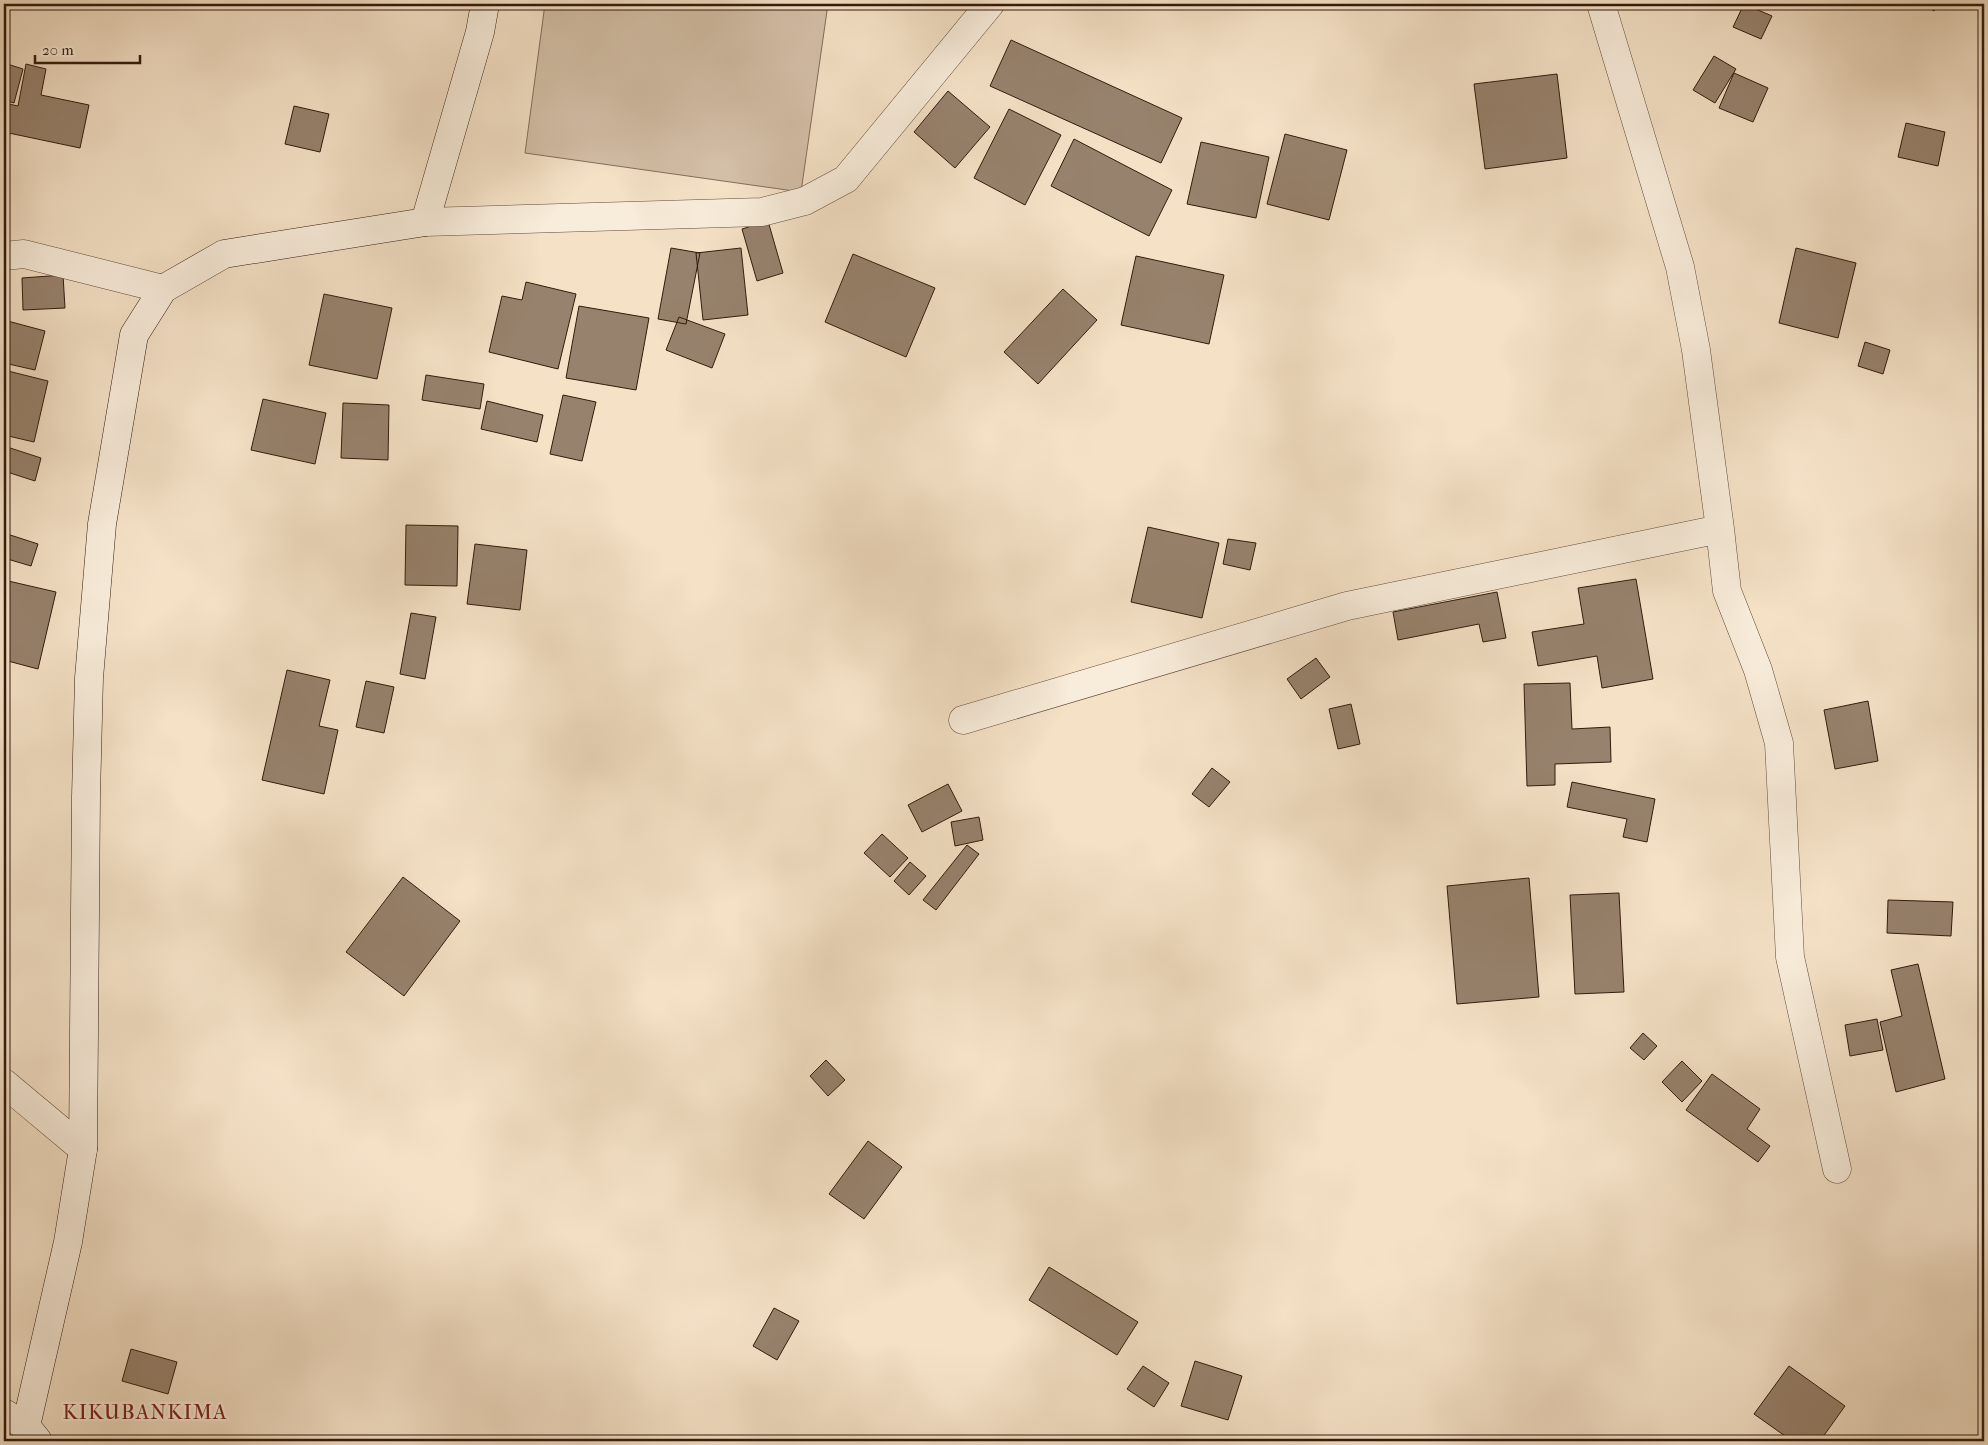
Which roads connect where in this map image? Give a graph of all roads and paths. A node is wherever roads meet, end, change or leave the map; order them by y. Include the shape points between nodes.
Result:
1 (485, 4) edge
2 (990, 4) edge
3 (1601, 4) edge
4 (424, 222) junction
5 (4, 256) edge
6 (163, 289) junction
7 (1720, 529) junction
8 (963, 720) dead end
9 (4, 1083) edge
10 (83, 1149) junction
11 (1837, 1169) dead end
12 (23, 1427) edge

1 - 4 street via 480,32
2 - 4 street via 846,179 805,201 762,212
3 - 7 street via 1680,267 1696,350
4 - 6 street via 224,254
5 - 6 street via 24,254
6 - 10 street via 134,335 102,524 89,688
7 - 8 street via 1347,606
7 - 11 street via 1727,591 1758,670 1779,743 1790,957
9 - 10 street
10 - 12 street via 68,1242

